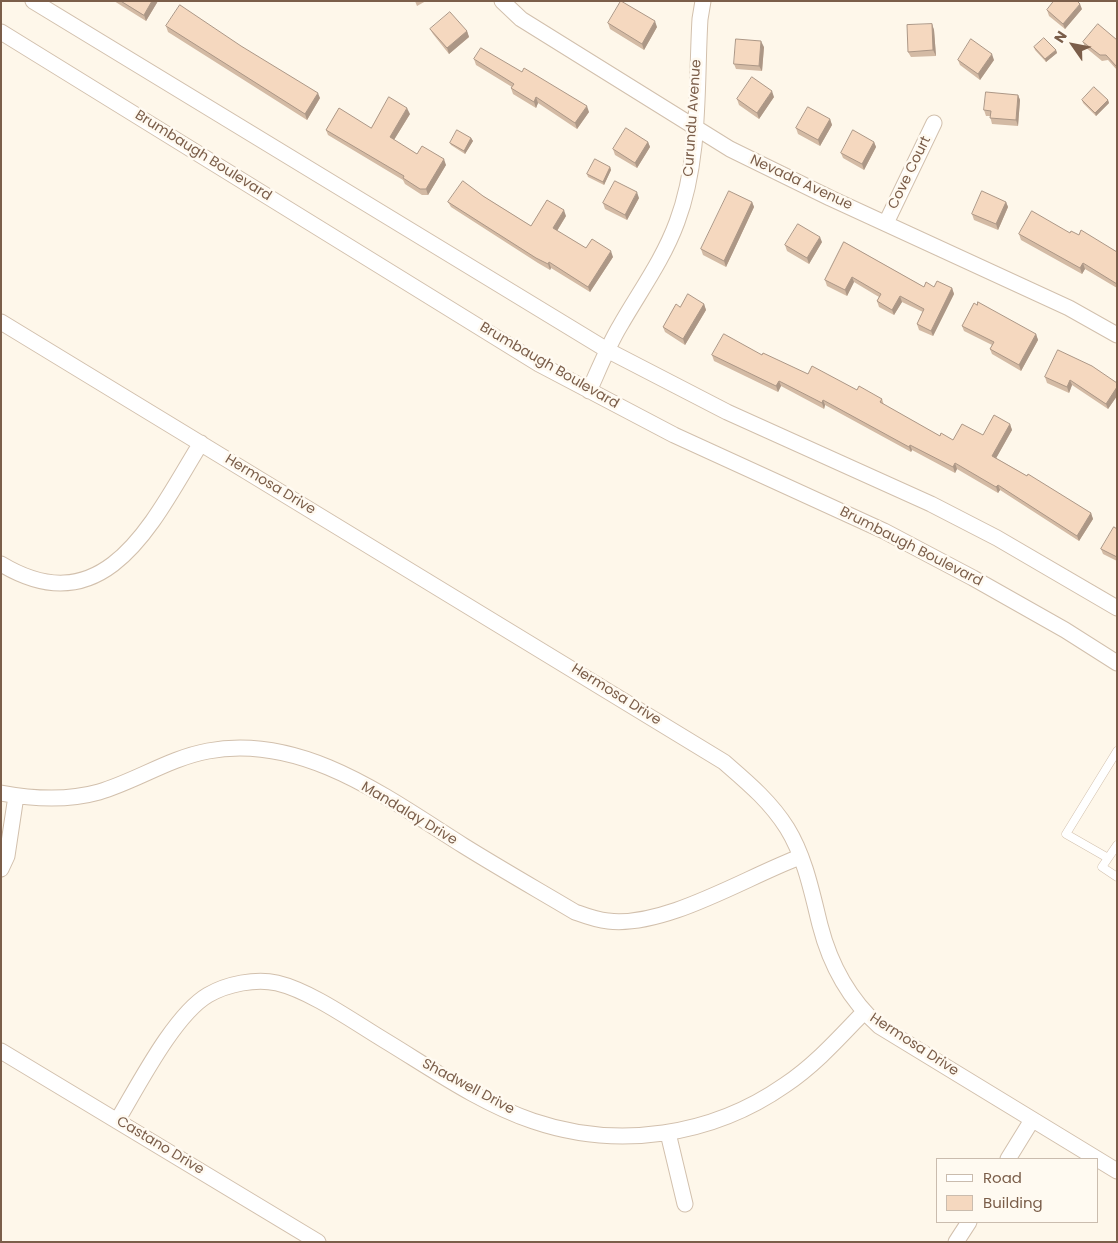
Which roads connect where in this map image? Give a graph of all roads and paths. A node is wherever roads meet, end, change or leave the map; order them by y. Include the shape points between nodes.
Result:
1 (33, 1) edge
2 (502, 1) edge
3 (703, 1) edge
4 (1, 32) edge
5 (934, 123) dead end
6 (695, 128) junction
7 (886, 223) junction
8 (1, 322) edge
9 (1117, 335) edge
10 (607, 350) junction
11 (590, 391) junction
12 (201, 443) junction
13 (1, 564) edge
14 (1117, 608) edge
15 (1117, 663) edge
16 (1117, 751) edge
17 (8, 794) edge
18 (1117, 845) edge
19 (800, 857) junction
20 (1108, 858) junction
21 (1, 869) edge
22 (1117, 877) edge
23 (864, 1012) junction
24 (1, 1051) edge
25 (1032, 1120) junction
26 (117, 1121) junction
27 (668, 1133) junction
28 (1009, 1158) edge
29 (1095, 1158) edge
30 (1098, 1160) edge
31 (1117, 1171) edge
32 (685, 1204) dead end
33 (968, 1223) edge
34 (318, 1242) edge
35 (956, 1242) edge

1 - 10 street
2 - 6 street, Nevada Avenue via 521,19
3 - 6 street, Curundu Avenue
4 - 11 street, Brumbaugh Boulevard via 539,364
5 - 7 street, Cove Court
6 - 7 street, Nevada Avenue via 730,149
6 - 10 street, Curundu Avenue via 688,190 677,223 656,268
7 - 9 street, Nevada Avenue via 1069,308
8 - 12 street, Hermosa Drive
10 - 11 street, Curundu Avenue
10 - 14 street via 727,412 931,504 997,538
11 - 15 street, Brumbaugh Boulevard via 674,435 884,531 1065,630
12 - 13 street via 144,535 114,564 81,580 58,583 19,575
12 - 19 street, Hermosa Drive via 724,762 773,808 788,829
16 - 20 lane via 1066,834
17 - 19 street, Mandalay Drive via 48,799 99,792 209,751 239,748 290,754 320,763 377,793 575,912 609,922 658,917
17 - 21 street via 7,856
18 - 20 lane
19 - 23 street, Hermosa Drive via 828,950 848,992
20 - 22 lane via 1102,867
23 - 25 street, Hermosa Drive via 880,1026
23 - 27 street, Shadwell Drive via 830,1048 784,1087 727,1117
24 - 26 street, Castano Drive
25 - 28 street
25 - 29 street, Hermosa Drive
26 - 27 street, Shadwell Drive via 177,1023 191,1008 218,990 258,982 277,983 300,992 458,1084 534,1121 608,1137
26 - 34 street, Castano Drive
27 - 32 street
30 - 31 street, Hermosa Drive
33 - 35 street

